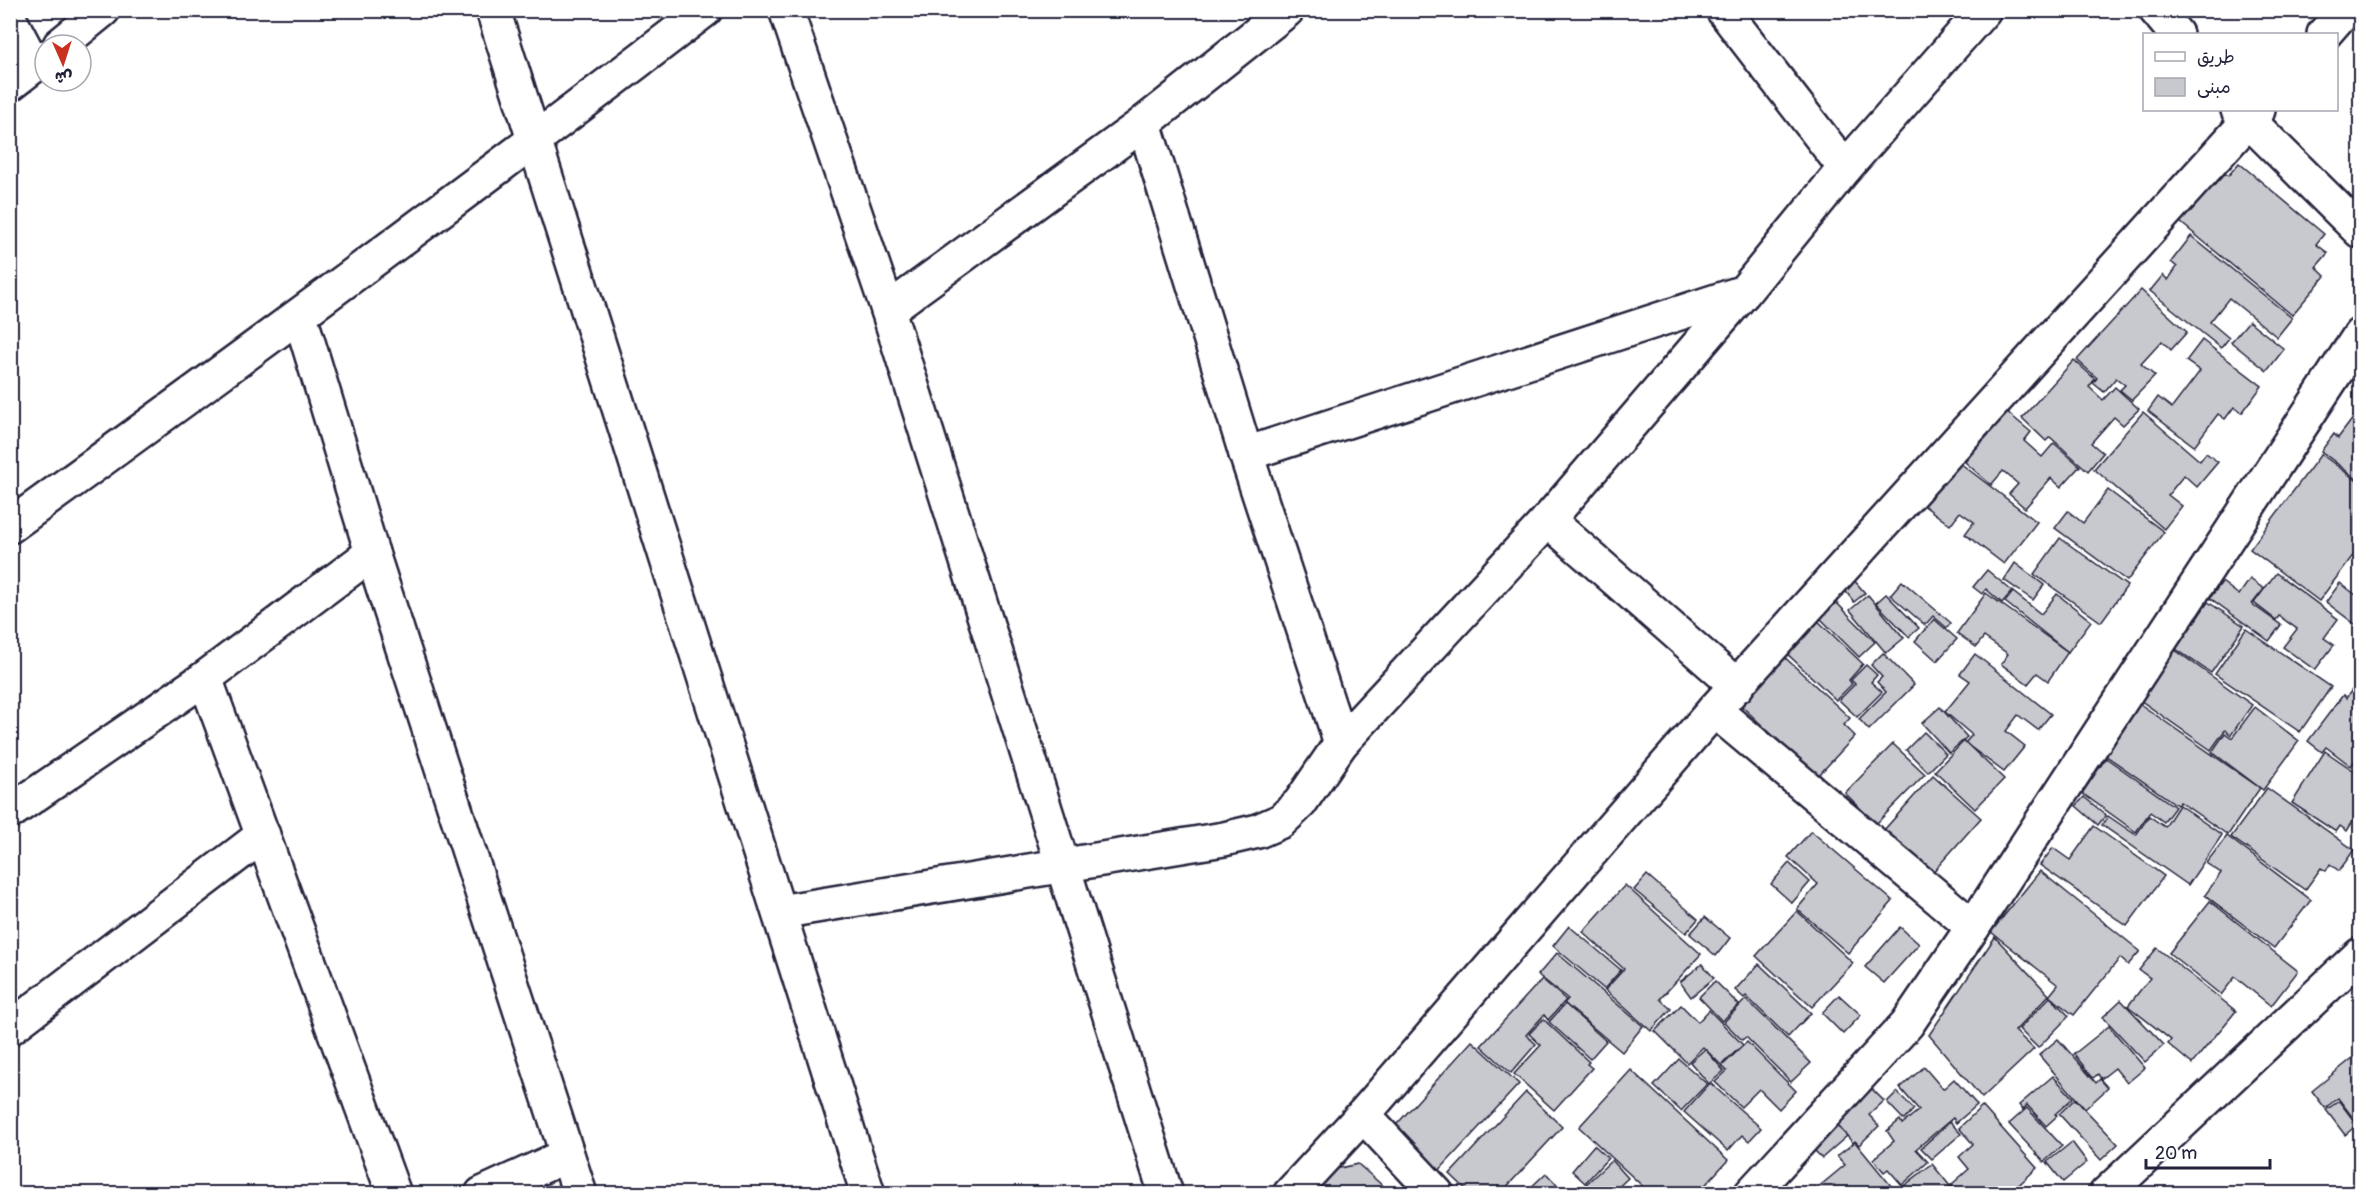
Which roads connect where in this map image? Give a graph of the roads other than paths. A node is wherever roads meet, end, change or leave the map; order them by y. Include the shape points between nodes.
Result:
1 (103, 10) edge
2 (493, 10) edge
3 (705, 10) edge
4 (786, 10) edge
5 (1287, 10) edge
6 (1723, 10) edge
7 (1984, 10) edge
8 (2156, 10) edge
9 (2345, 10) edge
10 (10, 20) edge
11 (75, 33) edge
12 (2175, 33) edge
13 (2325, 33) edge
14 (30, 69) edge
15 (2248, 113) edge
16 (1144, 123) junction
17 (535, 141) junction
18 (1845, 168) junction
19 (2361, 231) edge
20 (1744, 292) junction
21 (888, 310) junction
22 (300, 316) junction
23 (2361, 335) edge
24 (1246, 454) junction
25 (1548, 520) junction
26 (10, 526) edge
27 (372, 553) junction
28 (205, 678) junction
29 (1737, 686) junction
30 (1714, 710) junction
31 (1341, 743) junction
32 (10, 812) edge
33 (263, 835) junction
34 (1063, 866) junction
35 (779, 912) junction
36 (1973, 927) junction
37 (2361, 955) edge
38 (10, 1028) edge
39 (1363, 1115) junction
40 (567, 1155) junction
41 (394, 1194) edge
42 (482, 1194) edge
43 (580, 1194) edge
44 (868, 1194) edge
45 (1166, 1194) edge
46 (1290, 1194) edge
47 (1437, 1194) edge
48 (1751, 1194) edge
49 (2106, 1194) edge

1 - 11 street
2 - 17 street
3 - 17 street
4 - 21 street
5 - 16 street
6 - 18 street
7 - 18 street
8 - 12 street
9 - 13 street
10 - 14 street
15 - 19 street
15 - 29 street
16 - 21 street
16 - 24 street
17 - 22 street
17 - 35 street
18 - 20 street
20 - 24 street
20 - 25 street
21 - 34 street
22 - 26 street
22 - 27 street
23 - 36 street
24 - 31 street
25 - 29 street
25 - 31 street
27 - 28 street
27 - 40 street
28 - 32 street
28 - 33 street
29 - 30 street
30 - 36 street
30 - 39 street
31 - 34 street via 1300,803 1281,821 1224,839
33 - 38 street
33 - 41 street
34 - 35 street
34 - 45 street
35 - 44 street
36 - 48 street via 1906,1024
37 - 49 street
39 - 46 street
39 - 47 street
40 - 42 street
40 - 43 street

